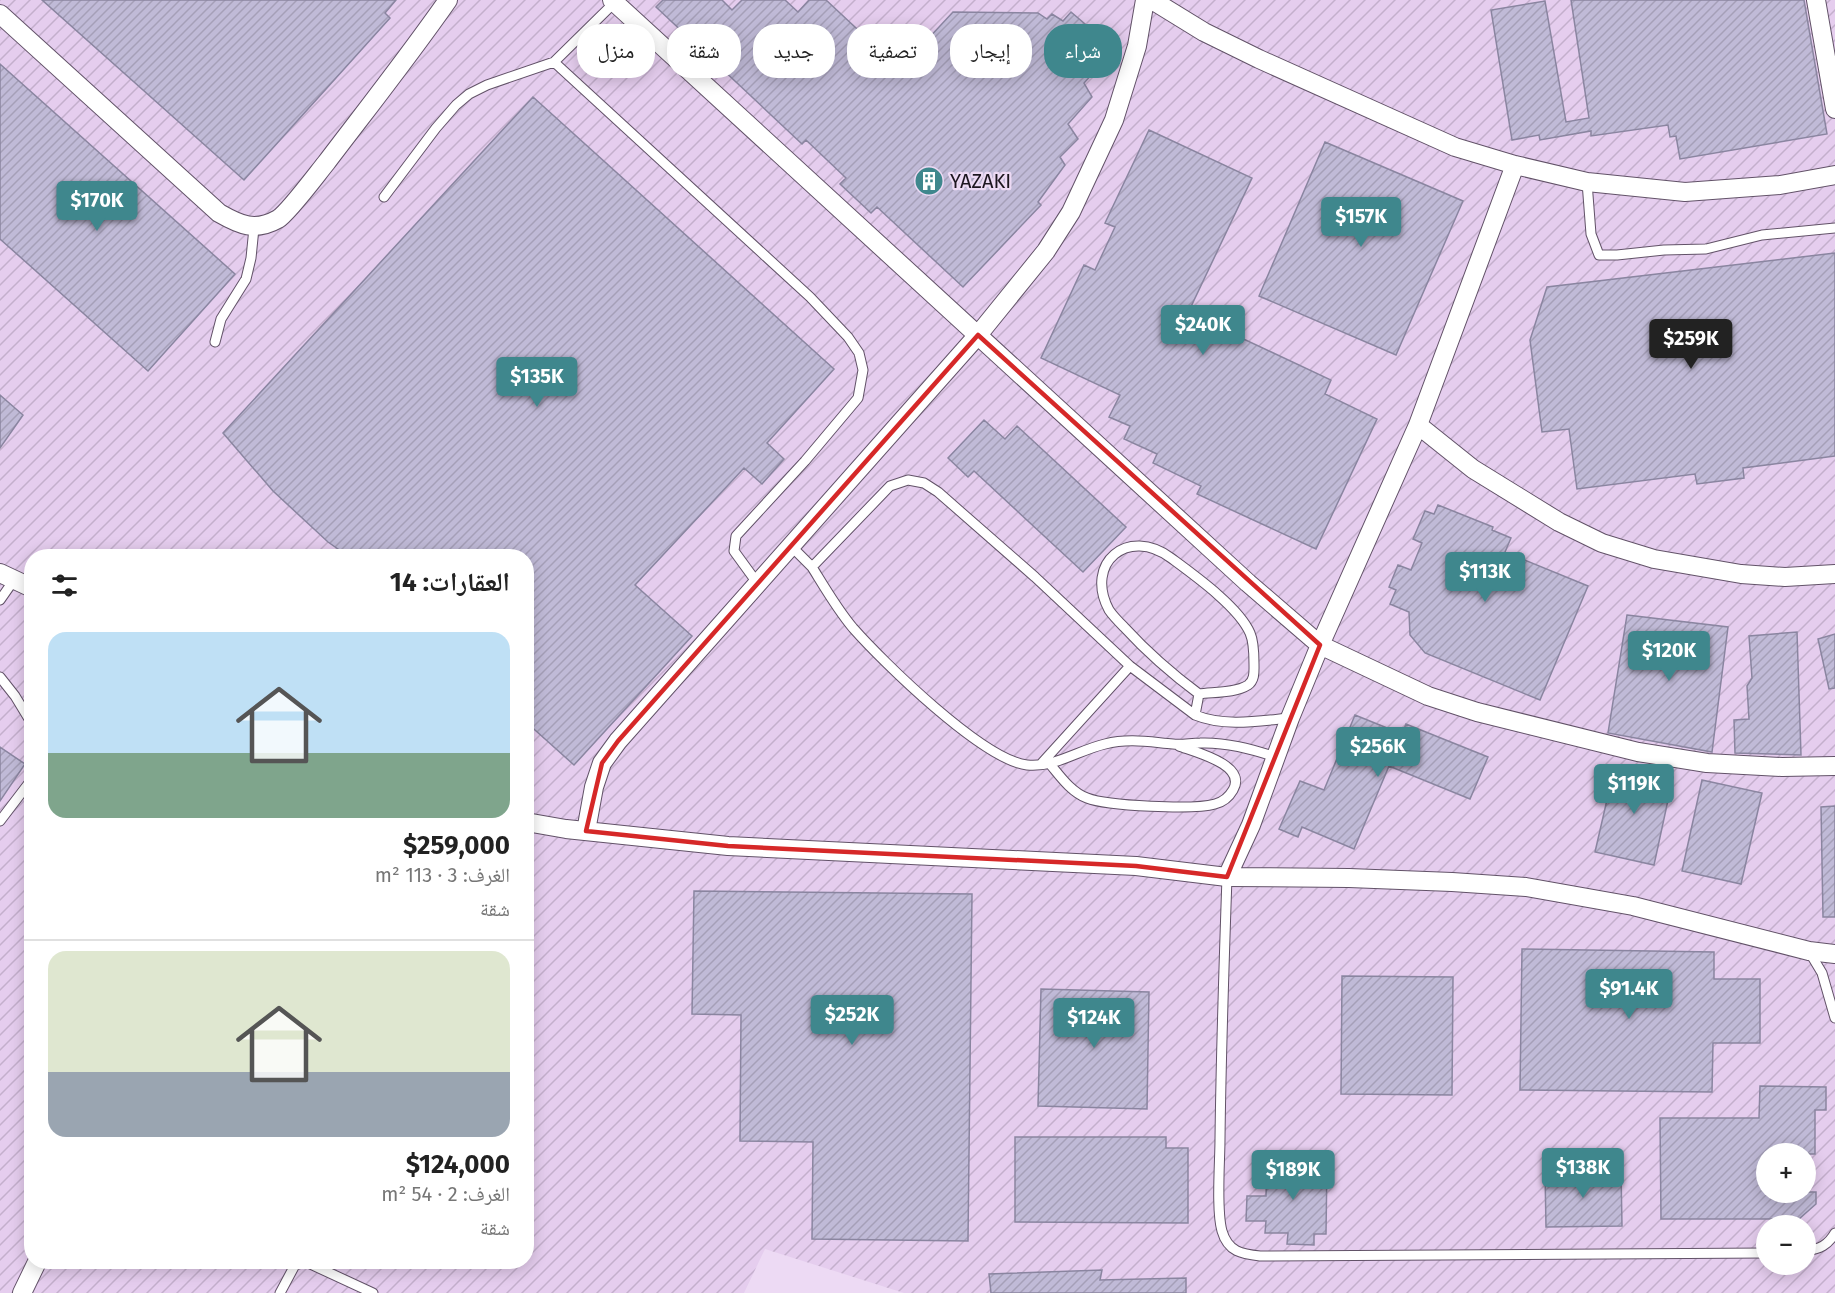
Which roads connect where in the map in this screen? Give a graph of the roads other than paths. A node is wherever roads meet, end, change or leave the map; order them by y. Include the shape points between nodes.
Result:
1 (448, 0) edge
2 (1145, 0) edge
3 (1152, 0) edge
4 (1816, 0) edge
5 (614, 1) edge
6 (0, 15) edge
7 (554, 62) junction
8 (1835, 109) edge
9 (1515, 165) junction
10 (1835, 175) edge
11 (1587, 182) junction
12 (384, 197) dead end
13 (254, 228) junction
14 (1835, 228) edge
15 (978, 335) junction
16 (215, 342) dead end
17 (1419, 425) junction
18 (791, 546) junction
19 (812, 567) junction
20 (1835, 574) edge
21 (7, 576) edge
22 (24, 584) edge
23 (759, 584) junction
24 (0, 600) edge
25 (1320, 645) junction
26 (1130, 666) junction
27 (0, 677) edge
28 (1199, 694) junction
29 (24, 711) edge
30 (1195, 715) junction
31 (1290, 718) junction
32 (1175, 745) junction
33 (1276, 757) junction
34 (1045, 764) junction
35 (1835, 766) edge
36 (24, 790) edge
37 (0, 821) edge
38 (534, 823) edge
39 (586, 831) junction
40 (1227, 877) junction
41 (1809, 951) junction
42 (1835, 954) edge
43 (1835, 1018) edge
44 (1835, 1233) edge
45 (1816, 1250) edge
46 (1756, 1253) edge
47 (34, 1269) edge
48 (293, 1269) edge
49 (321, 1269) edge
50 (22, 1293) edge
51 (279, 1293) edge
52 (373, 1293) edge

1 - 13 street via 287,210 280,218
2 - 15 street via 1137,46 1114,120 1071,212 1040,260
3 - 9 street via 1259,59 1455,147
4 - 8 street
5 - 7 lane
5 - 15 street
6 - 13 street via 219,213
7 - 12 lane via 487,85 456,105
7 - 23 lane via 810,297 859,353 863,370 858,398 736,536 734,550
9 - 11 street
9 - 17 street
10 - 11 street via 1721,191 1684,192
11 - 14 lane via 1591,234 1599,255 1706,249 1762,235
13 - 16 lane via 246,279 221,319
15 - 18 street
15 - 25 street
17 - 20 street via 1473,469 1559,522 1602,543 1654,559 1741,573 1785,577
17 - 25 street
18 - 19 lane
18 - 23 street
19 - 26 lane via 890,486 908,480 924,483 1019,562
19 - 34 lane via 853,627 946,716 1002,756 1027,765
21 - 22 street
21 - 24 lane
23 - 39 street via 602,763
25 - 31 street
25 - 35 street via 1428,696 1552,732 1707,763
26 - 30 lane
26 - 34 lane
27 - 29 lane
28 - 28 lane via 1237,689 1252,681 1253,651 1246,624 1166,554 1132,545 1119,550 1105,566 1103,577 1110,612 1178,679
28 - 30 lane
30 - 31 lane via 1222,722
31 - 33 street
32 - 33 lane via 1235,746
32 - 34 lane via 1123,740
32 - 34 lane via 1226,766 1235,780 1235,788 1227,798 1214,805 1194,807 1100,802 1075,791
33 - 40 street
36 - 37 lane
38 - 39 street
39 - 40 street via 728,846 1136,866
40 - 41 street via 1349,878 1526,887 1634,906
40 - 46 lane via 1220,1204 1222,1230 1238,1253
41 - 42 street
41 - 43 lane via 1818,962
44 - 45 lane via 1829,1243
47 - 50 street
48 - 51 lane
49 - 52 lane

